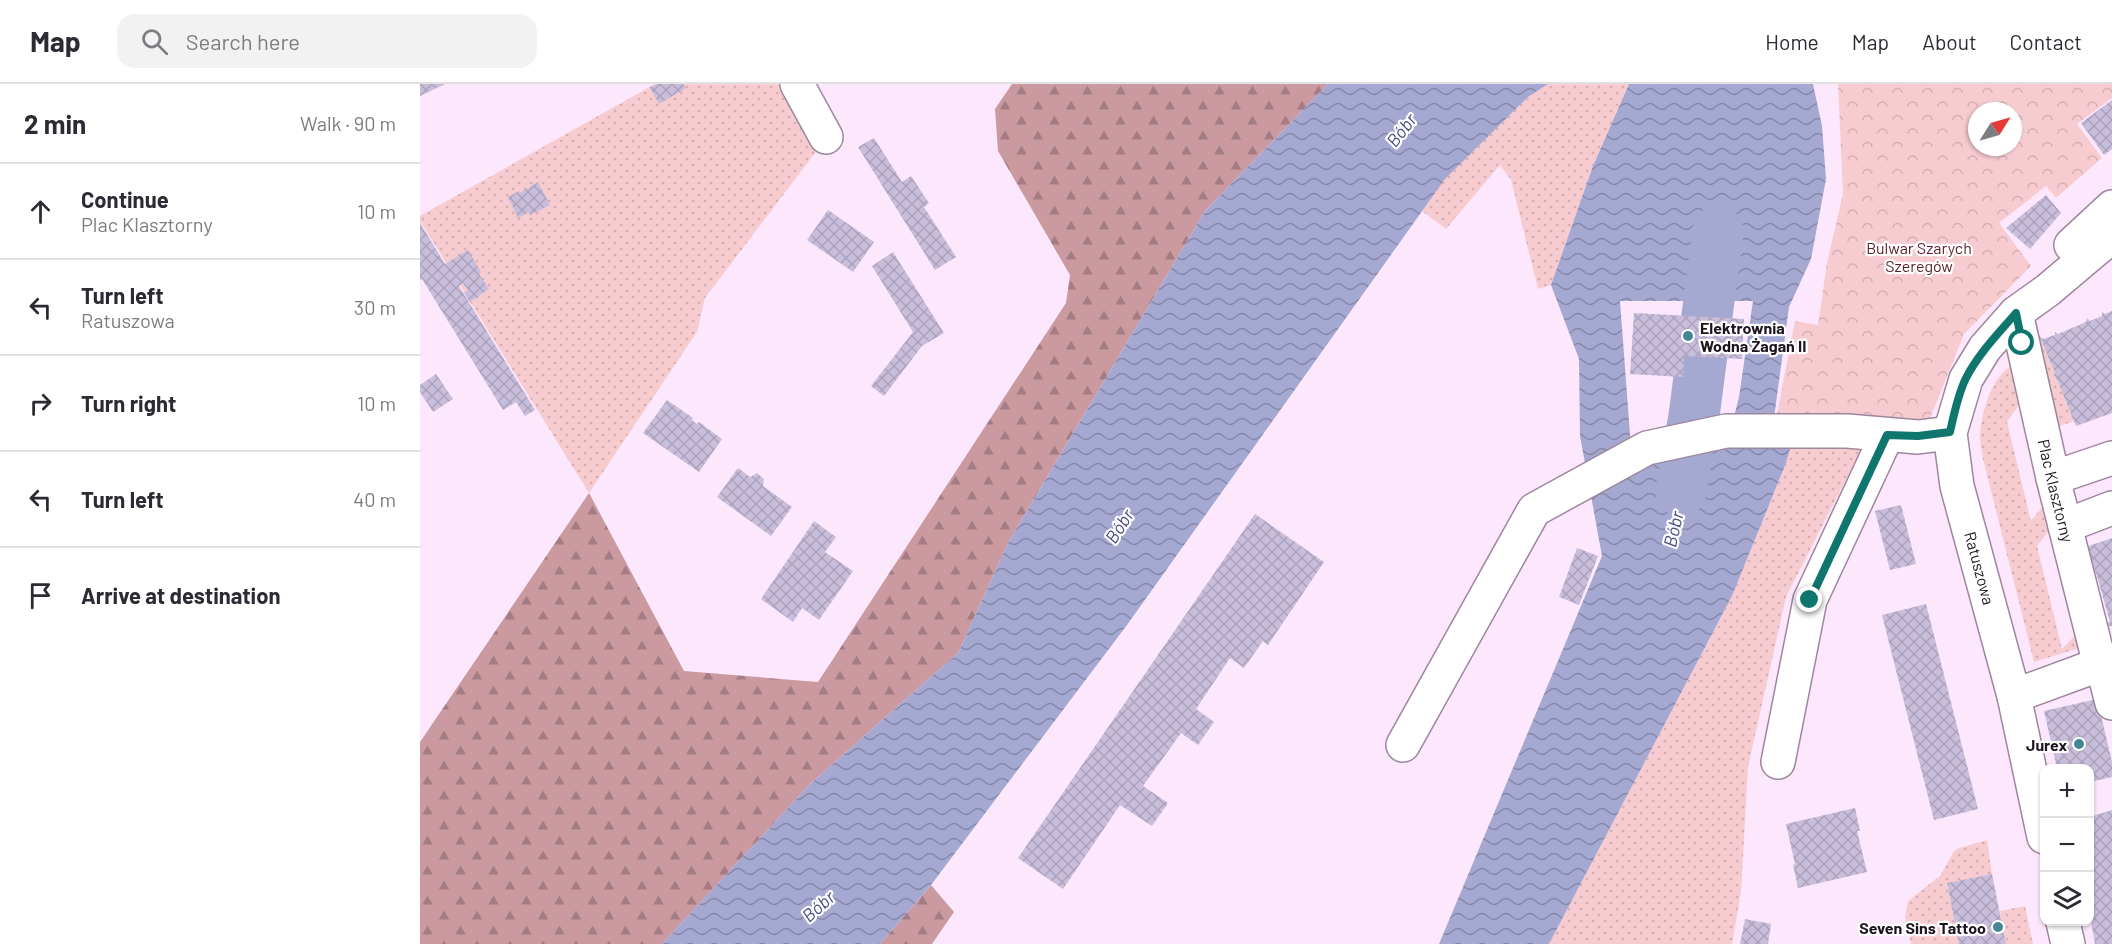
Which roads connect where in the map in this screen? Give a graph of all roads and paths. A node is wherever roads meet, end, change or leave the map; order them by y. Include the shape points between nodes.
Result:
1 (796, 84) edge
2 (826, 136) dead end
3 (2112, 207) edge
4 (2112, 236) edge
5 (2016, 313) junction
6 (1950, 432) junction
7 (1887, 435) junction
8 (2112, 458) edge
9 (2053, 478) junction
10 (2112, 508) edge
11 (2065, 526) junction
12 (2105, 663) edge
13 (2014, 696) junction
14 (2112, 703) edge
15 (1403, 745) dead end
16 (1778, 762) dead end
17 (2040, 818) edge
18 (2064, 926) edge
19 (2068, 944) edge

1 - 2 street
3 - 5 street, Ratuszowa via 2028,288
4 - 5 street, Ratuszowa
5 - 6 street, Ratuszowa via 1985,348 1966,379
5 - 9 street, Plac Klasztorny
6 - 7 street
6 - 13 street, Ratuszowa via 1958,486
7 - 15 street via 1847,431 1726,431 1647,448 1534,510
7 - 16 street via 1810,600
8 - 9 street
9 - 11 street, Plac Klasztorny
10 - 11 street
11 - 12 street, Plac Klasztorny
12 - 13 street
12 - 14 street, Plac Klasztorny
13 - 17 street, Ratuszowa
18 - 19 street

